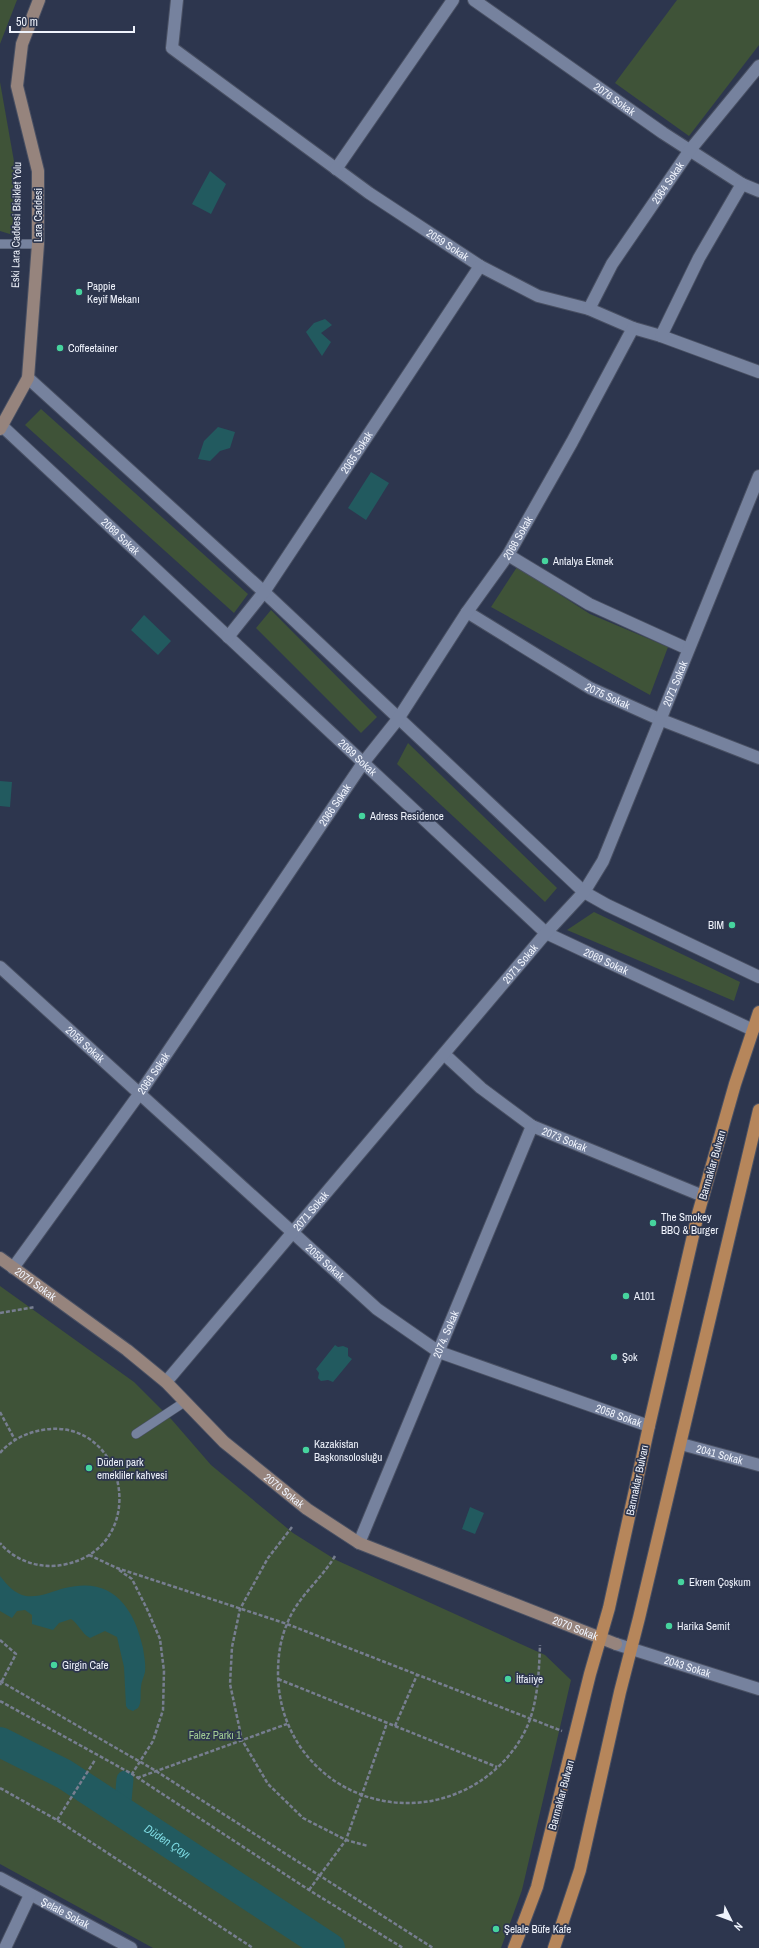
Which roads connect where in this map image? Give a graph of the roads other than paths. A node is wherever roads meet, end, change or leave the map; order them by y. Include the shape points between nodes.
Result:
1 (39, 0) edge
2 (177, 0) edge
3 (453, 0) edge
4 (474, 0) edge
5 (759, 66) edge
6 (690, 150) junction
7 (336, 169) junction
8 (742, 184) junction
9 (759, 191) edge
10 (0, 244) edge
11 (38, 244) junction
12 (480, 266) junction
13 (589, 309) junction
14 (633, 328) junction
15 (661, 336) junction
16 (759, 372) edge
17 (28, 378) junction
18 (1, 428) edge
19 (759, 476) edge
20 (508, 555) junction
21 (264, 592) junction
22 (467, 612) junction
23 (228, 637) junction
24 (688, 649) junction
25 (398, 719) junction
26 (659, 719) junction
27 (759, 758) edge
28 (363, 762) junction
29 (584, 892) junction
30 (546, 933) junction
31 (0, 967) edge
32 (759, 977) edge
33 (759, 1012) edge
34 (753, 1030) junction
35 (444, 1054) junction
36 (140, 1093) junction
37 (759, 1110) edge
38 (532, 1126) junction
39 (703, 1196) junction
40 (292, 1233) junction
41 (0, 1258) edge
42 (12, 1268) junction
43 (439, 1352) junction
44 (166, 1382) junction
45 (186, 1401) junction
46 (649, 1426) junction
47 (136, 1434) dead end
48 (681, 1444) junction
49 (759, 1465) edge
50 (359, 1544) junction
51 (600, 1638) junction
52 (616, 1644) joint
53 (631, 1649) junction
54 (759, 1690) edge
55 (0, 1878) edge
56 (30, 1895) junction
57 (5, 1948) edge
58 (131, 1948) edge
59 (514, 1948) edge
60 (554, 1948) edge

1 - 11 street, Lara Caddesi via 22,44 17,86 38,171
2 - 7 street, 2059 Sokak via 172,48
3 - 7 street
4 - 6 street, 2076 Sokak
5 - 6 street, 2064 Sokak
6 - 8 street, 2076 Sokak
6 - 13 street, 2064 Sokak via 612,264
7 - 12 street, 2059 Sokak
8 - 9 street, 2076 Sokak
8 - 15 street via 699,258
10 - 11 lane
11 - 17 street, Lara Caddesi
12 - 13 street, 2059 Sokak via 538,296
12 - 21 street, 2065 Sokak
13 - 14 street, 2059 Sokak
14 - 15 street, 2059 Sokak
14 - 20 street, 2066 Sokak
15 - 16 street, 2059 Sokak
17 - 18 street, Lara Caddesi
17 - 21 street
18 - 23 street, 2069 Sokak
19 - 24 street, 2071 Sokak
20 - 22 street, 2066 Sokak
20 - 24 street via 588,604
21 - 23 street, 2065 Sokak
21 - 25 street
22 - 25 street, 2066 Sokak
22 - 26 street, 2075 Sokak via 590,688
23 - 28 street, 2069 Sokak
24 - 26 street, 2071 Sokak
25 - 28 street, 2066 Sokak
25 - 29 street
26 - 27 street, 2075 Sokak
26 - 29 street, 2071 Sokak via 603,861
28 - 30 street, 2069 Sokak
28 - 36 street, 2066 Sokak
29 - 30 street, 2071 Sokak
29 - 32 street
30 - 34 street, 2069 Sokak
30 - 35 street, 2071 Sokak
31 - 36 street, 2058 Sokak
33 - 34 main road, Barınaklar Bulvarı
34 - 39 main road, Barınaklar Bulvarı
35 - 38 street, 2073 Sokak via 481,1088
35 - 40 street, 2071 Sokak
36 - 40 street, 2058 Sokak
36 - 42 street, 2066 Sokak
37 - 48 main road
38 - 39 street, 2073 Sokak
38 - 43 street, 2074. Sokak
39 - 46 main road, Barınaklar Bulvarı
40 - 43 street, 2058 Sokak via 377,1309
40 - 44 street, 2071 Sokak
41 - 42 street, 2070 Sokak
42 - 44 street, 2070 Sokak via 127,1350
43 - 46 street, 2058 Sokak
43 - 50 street, 2074. Sokak
44 - 45 street, 2070 Sokak
45 - 47 lane
45 - 50 street, 2070 Sokak via 224,1442 307,1509
46 - 51 main road, Barınaklar Bulvarı via 609,1608
48 - 49 street, 2041 Sokak
48 - 53 main road
50 - 51 street, 2070 Sokak
51 - 52 street, 2070 Sokak
51 - 59 main road, Barınaklar Bulvarı via 537,1887
52 - 53 street, 2043 Sokak
53 - 54 street, 2043 Sokak
53 - 60 main road via 580,1870
55 - 56 street, Şelale Sokak
56 - 57 street
56 - 58 street, Şelale Sokak

